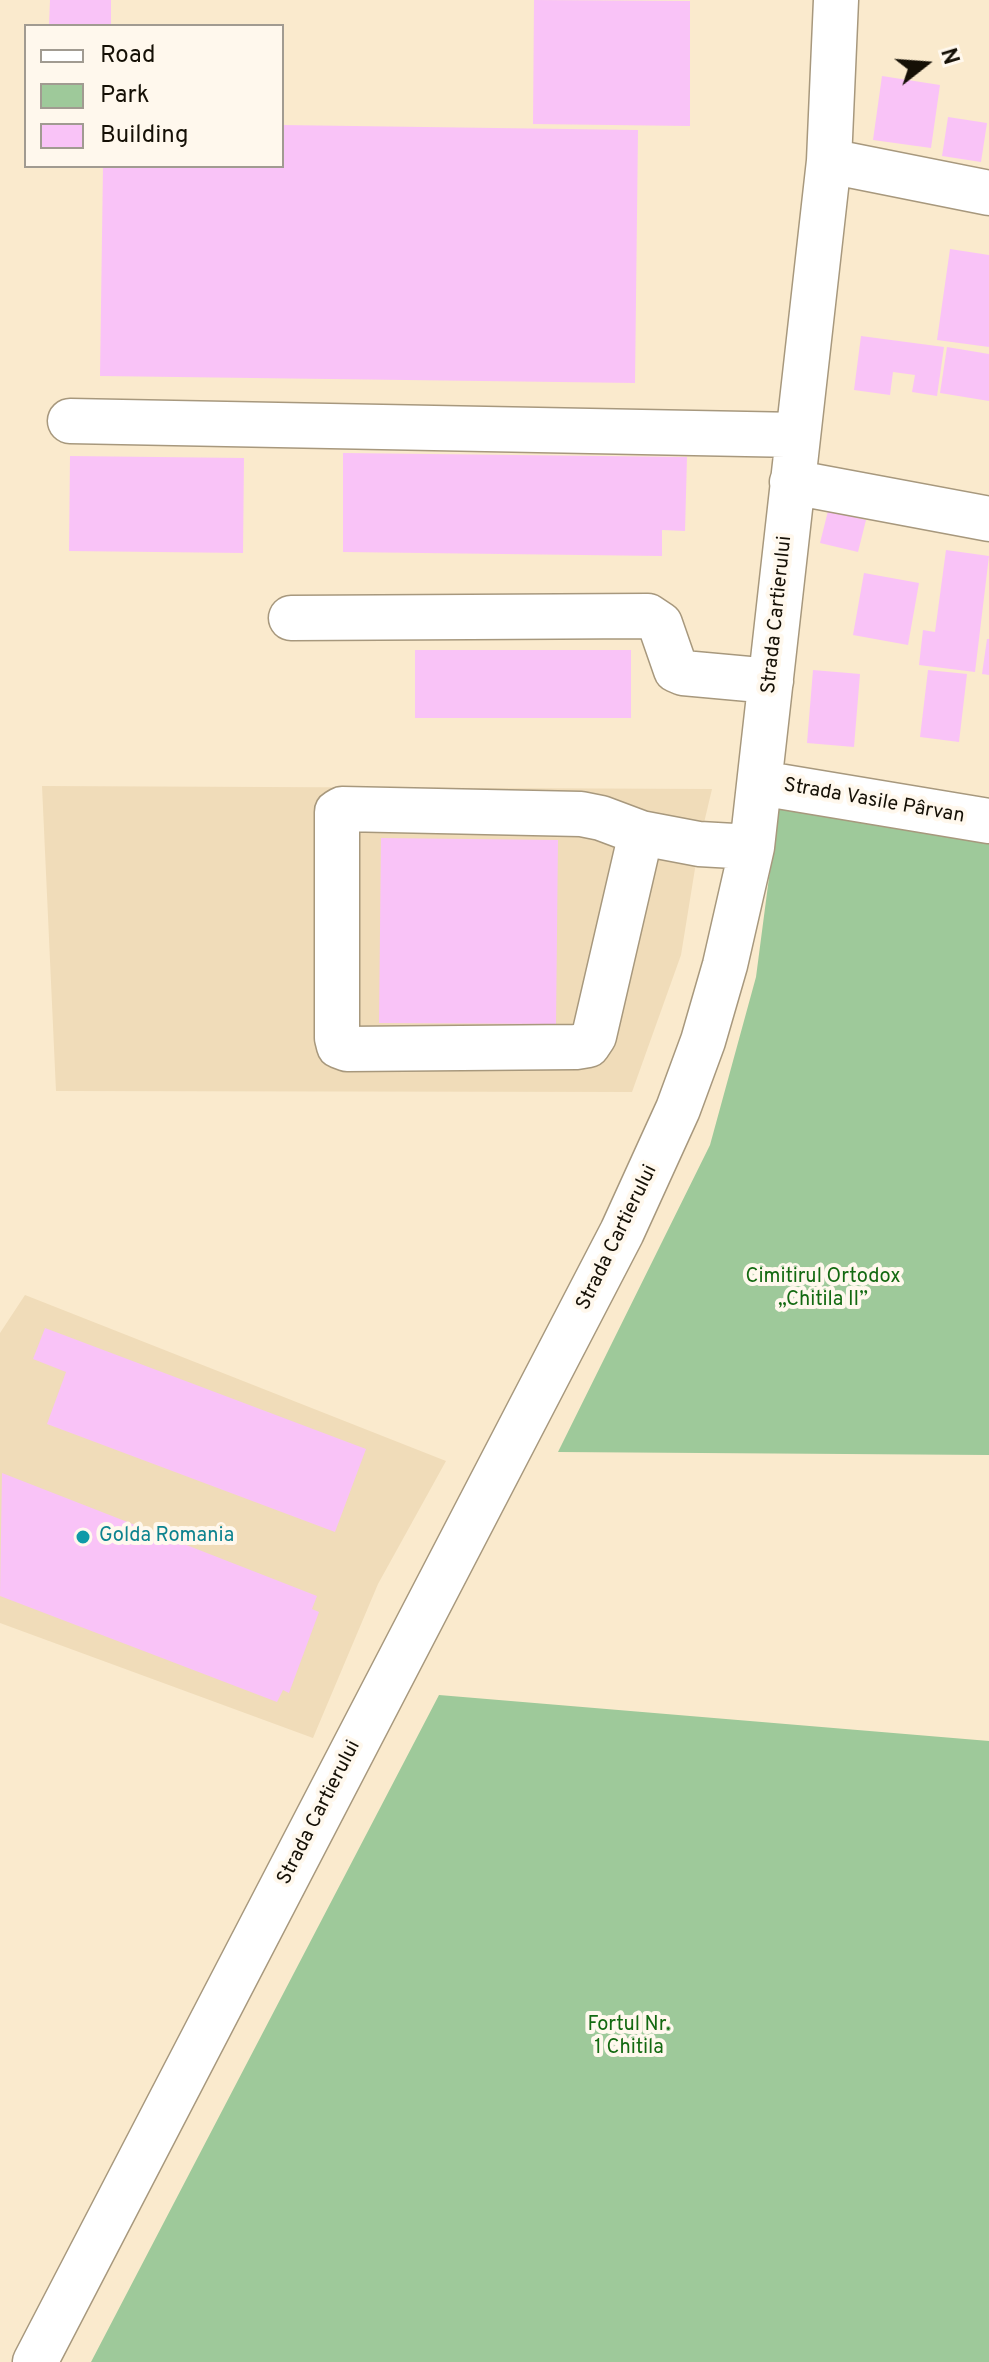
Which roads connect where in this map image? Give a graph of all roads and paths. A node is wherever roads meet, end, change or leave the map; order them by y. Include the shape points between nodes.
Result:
1 (836, 0) edge
2 (829, 161) junction
3 (989, 193) edge
4 (70, 421) dead end
5 (798, 435) junction
6 (792, 482) junction
7 (989, 519) edge
8 (291, 618) dead end
9 (771, 681) junction
10 (760, 783) junction
11 (989, 821) edge
12 (641, 833) junction
13 (752, 847) junction
14 (35, 2362) edge

1 - 2 street, Strada Cartierului
2 - 3 street
2 - 5 street, Strada Cartierului
4 - 5 street
5 - 6 street, Strada Cartierului
6 - 7 street
6 - 9 street, Strada Cartierului
8 - 9 street via 648,616 660,624 676,670
9 - 10 street, Strada Cartierului
10 - 11 street, Strada Vasile Pârvan
10 - 13 street, Strada Cartierului
12 - 12 street via 581,814 337,812 339,1046 588,1045
12 - 13 street
13 - 14 street, Strada Cartierului via 703,1041 648,1177

